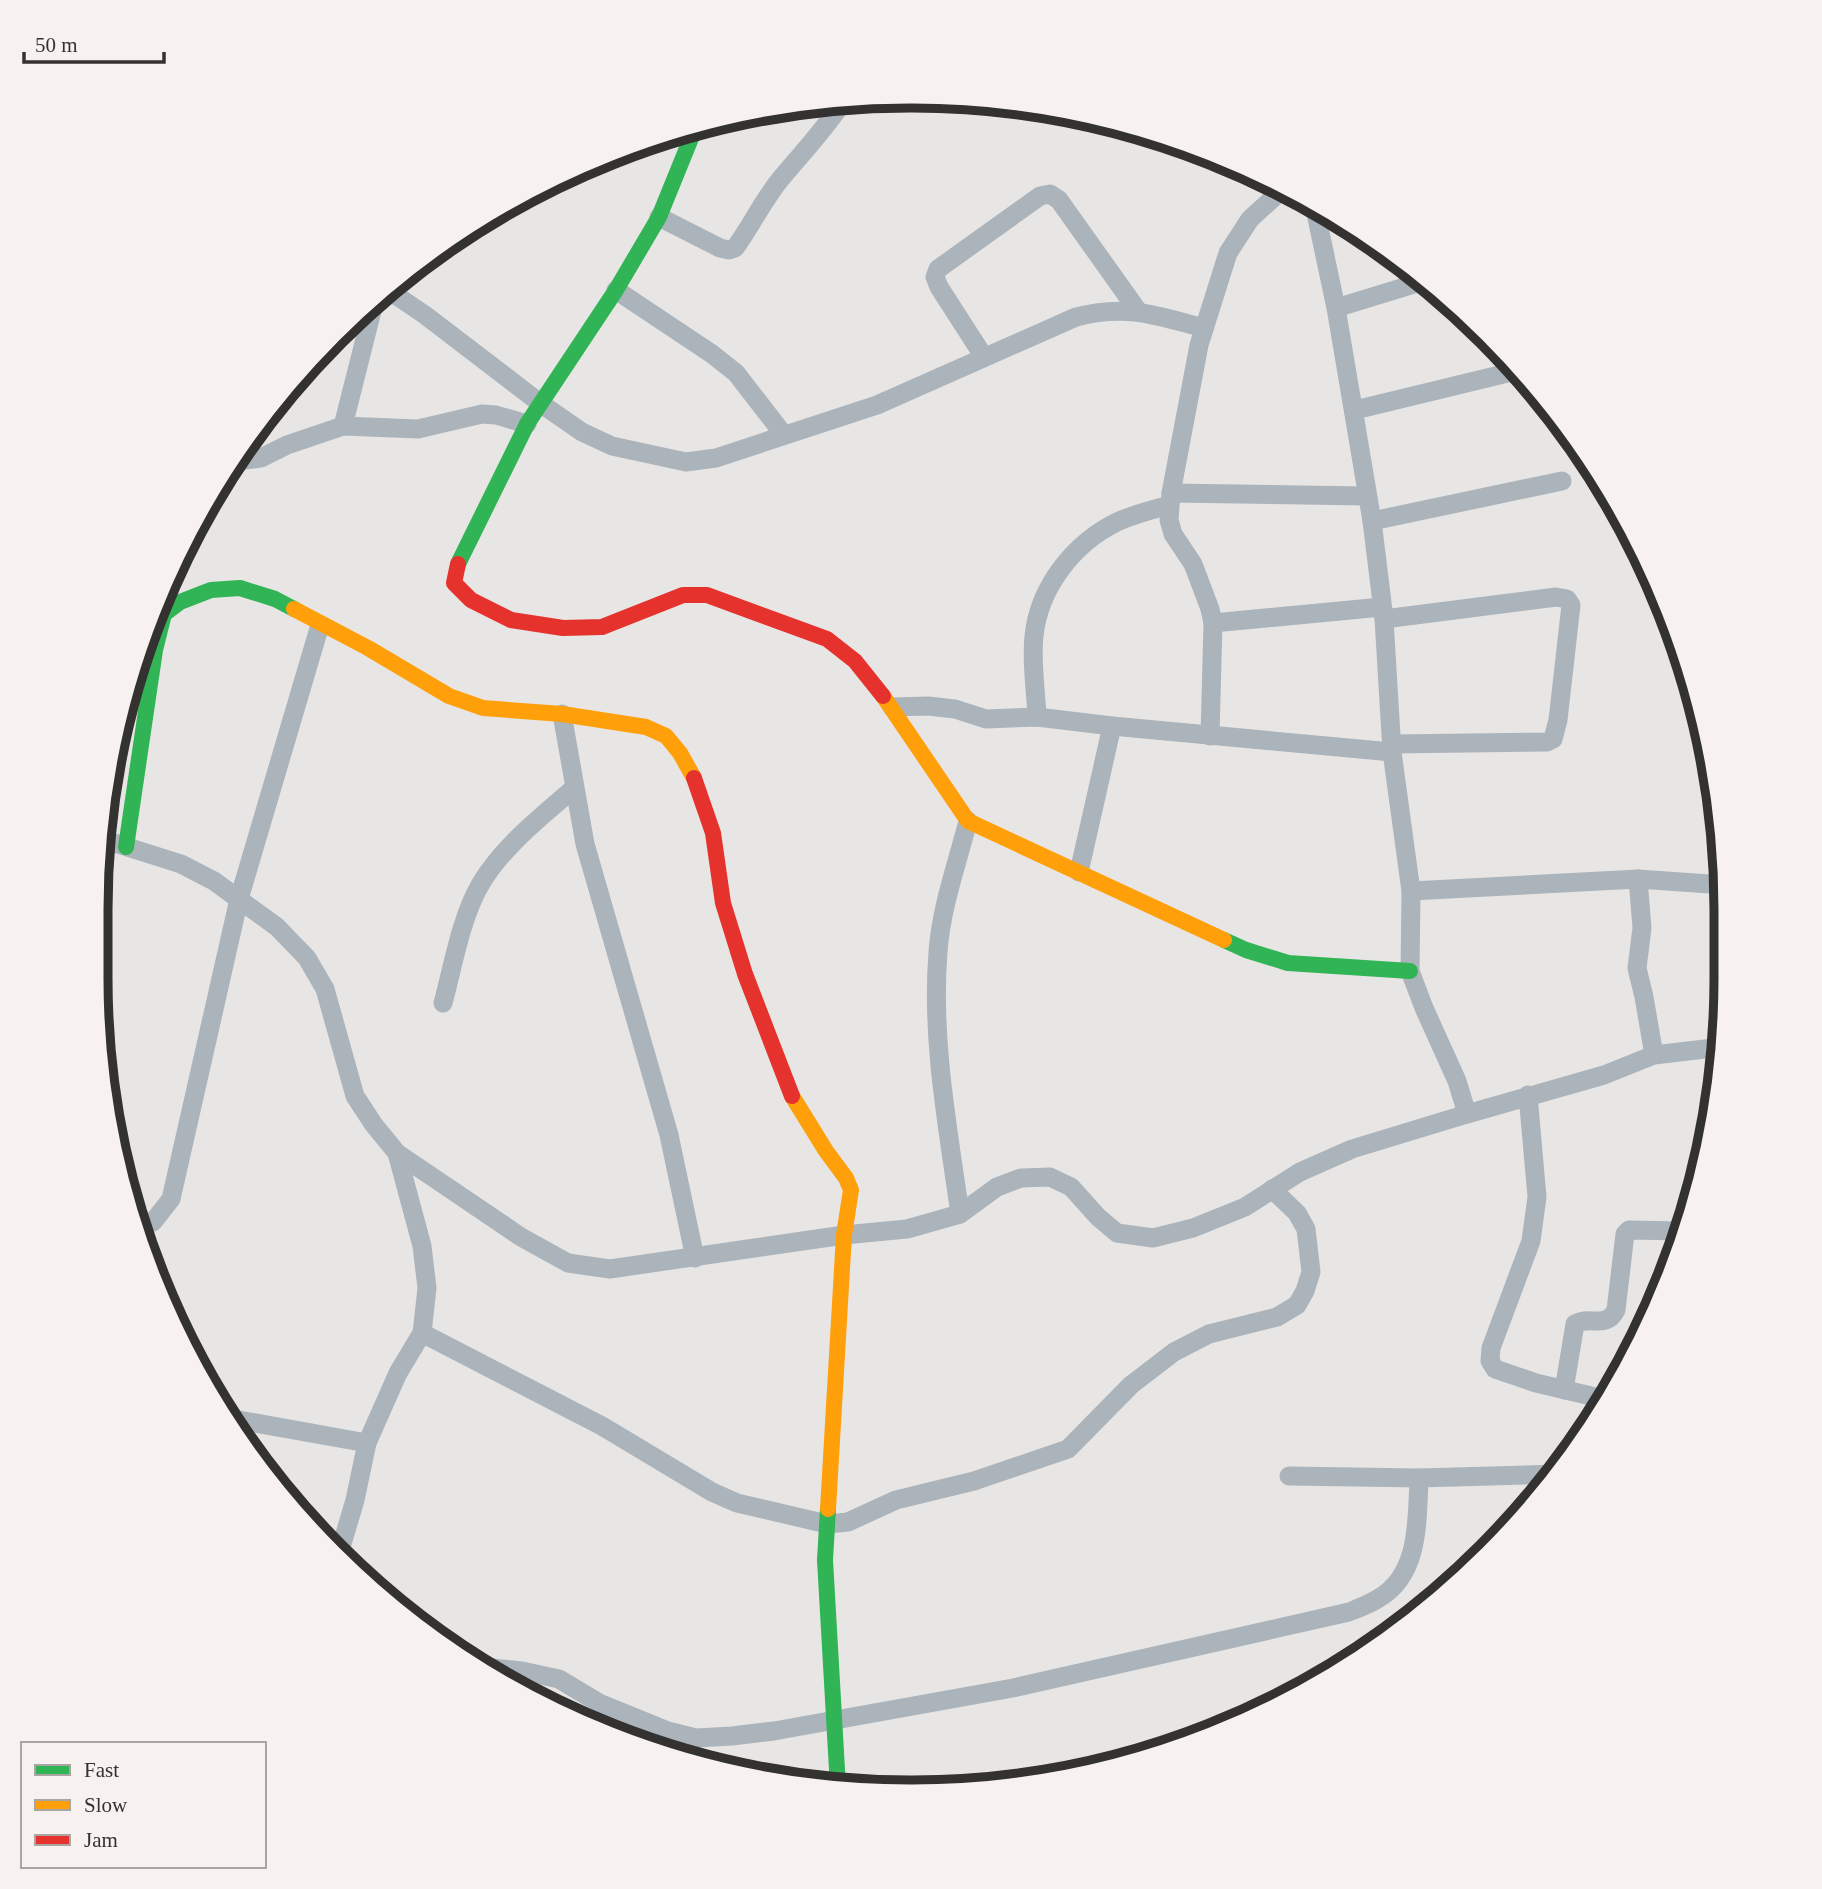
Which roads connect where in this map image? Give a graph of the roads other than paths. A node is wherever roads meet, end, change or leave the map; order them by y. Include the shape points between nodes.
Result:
1 (835, 112) edge
2 (690, 140) edge
3 (1276, 196) edge
4 (659, 217) junction
5 (1317, 219) edge
6 (1412, 285) edge
7 (616, 290) junction
8 (396, 296) edge
9 (1336, 308) junction
10 (1138, 311) junction
11 (370, 320) edge
12 (1204, 328) junction
13 (984, 357) junction
14 (1506, 373) edge
15 (540, 403) junction
16 (1355, 410) junction
17 (527, 424) junction
18 (343, 426) junction
19 (784, 435) junction
20 (248, 460) edge
21 (1562, 481) dead end
22 (1367, 496) junction
23 (1170, 499) junction
24 (1372, 522) junction
25 (167, 612) edge
26 (1383, 613) junction
27 (1213, 623) junction
28 (320, 625) junction
29 (160, 629) edge
30 (892, 707) junction
31 (562, 714) junction
32 (1037, 717) junction
33 (1112, 726) junction
34 (1210, 736) junction
35 (1392, 748) junction
36 (573, 789) junction
37 (968, 821) junction
38 (112, 842) edge
39 (126, 847) junction
40 (1079, 872) junction
41 (1638, 879) junction
42 (1713, 884) edge
43 (1411, 891) junction
44 (239, 899) junction
45 (1410, 971) junction
46 (443, 1003) dead end
47 (1710, 1047) edge
48 (1654, 1055) junction
49 (1528, 1095) junction
50 (1467, 1114) junction
51 (397, 1153) junction
52 (1272, 1189) junction
53 (960, 1214) junction
54 (147, 1222) edge
55 (1673, 1231) edge
56 (844, 1235) junction
57 (695, 1258) junction
58 (422, 1332) junction
59 (1564, 1390) junction
60 (1595, 1397) edge
61 (242, 1421) edge
62 (368, 1443) junction
63 (1542, 1474) edge
64 (1289, 1476) dead end
65 (1419, 1478) junction
66 (827, 1524) junction
67 (342, 1543) edge
68 (504, 1669) edge
69 (833, 1719) junction
70 (837, 1777) edge

1 - 4 street via 782,176 734,248 720,248
2 - 4 street
3 - 12 street via 1250,219 1228,253
4 - 7 street
5 - 9 street
6 - 9 street
7 - 15 street
7 - 19 street via 736,373
8 - 15 street
9 - 16 street
10 - 12 street
10 - 13 street via 1101,311 1076,317
10 - 13 street via 1059,200 1050,194 1040,196 938,269 935,276
11 - 18 street
12 - 23 street
13 - 19 street via 877,405
14 - 16 street
15 - 17 street
15 - 19 street via 612,446 686,462 716,458
16 - 22 street
17 - 18 street via 482,414 418,429
17 - 30 street via 457,565 454,583 471,600 511,620 589,628 682,595 707,594 827,639 855,661
18 - 20 street
21 - 24 street
22 - 23 street
22 - 24 street
23 - 27 street via 1173,534 1192,564
23 - 32 street via 1107,528 1055,576 1041,604 1034,637
24 - 26 street
25 - 28 street via 211,590 240,588 275,599
26 - 27 street
26 - 35 street
26 - 35 street via 1556,597 1567,598 1571,605 1553,739
27 - 34 street
28 - 31 street via 449,696 483,708
28 - 44 street
29 - 39 street
30 - 32 street via 955,709 986,719
30 - 37 street
31 - 36 street
31 - 56 street via 646,727 666,736 680,753 713,834 723,903 788,1089 851,1190
32 - 33 street
33 - 34 street
33 - 40 street
34 - 35 street
35 - 43 street
36 - 46 street via 521,836 480,885
36 - 57 street via 669,1135
37 - 40 street
37 - 53 street via 942,919 936,999 940,1069
38 - 39 street
39 - 44 street via 181,864
40 - 45 street via 1246,950 1288,963
41 - 42 street
41 - 43 street
41 - 48 street via 1642,928 1637,968
43 - 45 street
44 - 51 street via 307,958 325,989 355,1096
44 - 54 street via 171,1199 153,1222
45 - 50 street
47 - 48 street
48 - 49 street via 1604,1075
49 - 50 street
49 - 59 street via 1537,1197 1531,1241 1490,1361 1495,1369
50 - 52 street via 1352,1149
51 - 57 street via 568,1263 610,1269
51 - 58 street via 422,1247 427,1288
52 - 53 street via 1245,1207 1153,1238 1117,1233 1071,1187 1050,1177 1021,1178 997,1187
52 - 66 street via 1297,1213 1306,1229 1311,1272 1297,1305 1277,1317 1209,1334 1174,1352 1130,1385 1068,1449 974,1481 896,1500 848,1522
53 - 56 street via 907,1229
55 - 59 street via 1629,1230 1625,1234 1616,1310 1605,1322 1575,1324
56 - 57 street
56 - 66 street
58 - 62 street via 398,1373
58 - 66 street via 602,1426 712,1492 737,1503
59 - 60 street
61 - 62 street
62 - 67 street
63 - 65 street
64 - 65 street
65 - 69 street via 1413,1555 1397,1584 1380,1598 1349,1612 1013,1688
66 - 69 street
68 - 69 street via 559,1679 599,1703 696,1738 774,1731
69 - 70 street

